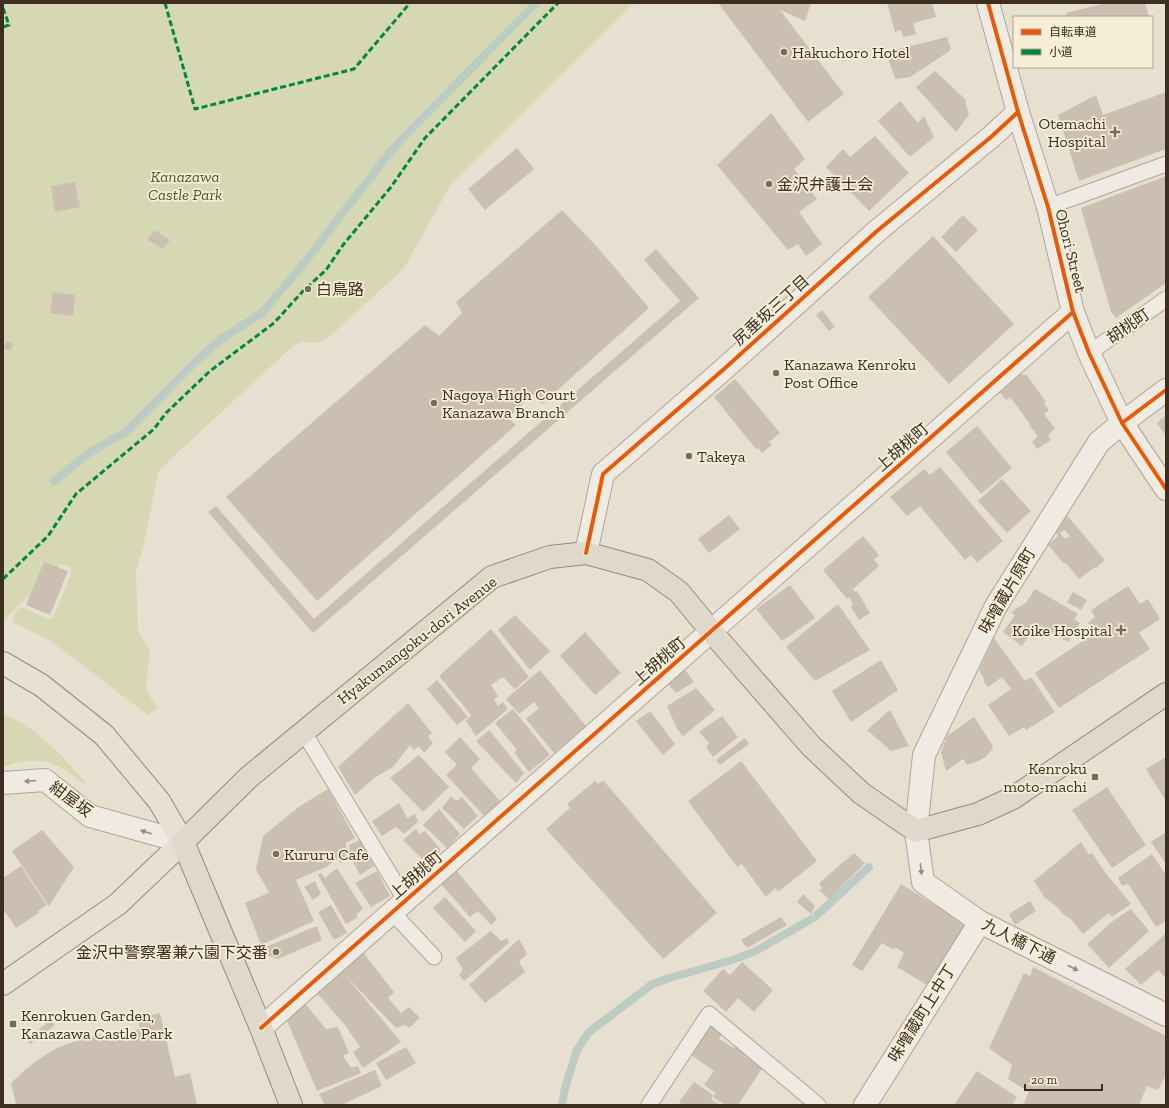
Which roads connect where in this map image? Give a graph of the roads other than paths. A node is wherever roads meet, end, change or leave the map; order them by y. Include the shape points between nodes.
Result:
1 (988, 3) edge
2 (1018, 112) junction
3 (1166, 164) edge
4 (1048, 208) junction
5 (1166, 299) edge
6 (1073, 312) junction
7 (1089, 353) junction
8 (1166, 390) edge
9 (1122, 422) junction
10 (1166, 488) edge
11 (586, 553) junction
12 (711, 631) junction
13 (3, 663) edge
14 (1166, 694) edge
15 (303, 731) junction
16 (3, 783) edge
17 (916, 831) junction
18 (183, 842) junction
19 (399, 906) junction
20 (980, 922) junction
21 (434, 957) dead end
22 (3, 984) edge
23 (1166, 1015) edge
24 (261, 1028) junction
25 (291, 1105) edge
26 (649, 1105) edge
27 (818, 1105) edge
28 (865, 1105) edge

1 - 2 street, Ohori Street
2 - 4 street, Ohori Street
2 - 11 street, 尻垂坂三丁目 via 877,231 603,474
3 - 4 lane
4 - 6 street, Ohori Street
5 - 7 lane, 胡桃町
6 - 7 street, Ohori Street
6 - 12 street, 上胡桃町
7 - 9 street, Ohori Street
8 - 9 street, 味噌蔵片原町
9 - 10 street, Ohori Street
9 - 17 street, 味噌蔵片原町 via 1099,442 996,606 924,755
11 - 12 highway, Hyakumangoku-dori Avenue via 648,570 679,592
11 - 15 highway, Hyakumangoku-dori Avenue via 550,557 492,577
12 - 17 highway, Hyakumangoku-dori Avenue via 810,746 861,793
12 - 19 street, 上胡桃町
13 - 18 main road via 41,685 104,735 159,801
14 - 17 highway via 1013,798 978,814
15 - 18 highway, Hyakumangoku-dori Avenue via 249,777
15 - 19 lane
18 -> 16 street, 紺屋坂 via 90,816 45,780
17 -> 20 street, 九人橋下通 via 923,882
18 - 22 main road, Hyakumangoku-dori Avenue via 118,904
18 - 24 highway
19 - 21 lane
19 - 24 street, 上胡桃町
20 -> 23 street, 九人橋下通
20 - 28 street, 味噌蔵町上中丁
24 - 25 highway
26 - 27 lane via 709,1014

